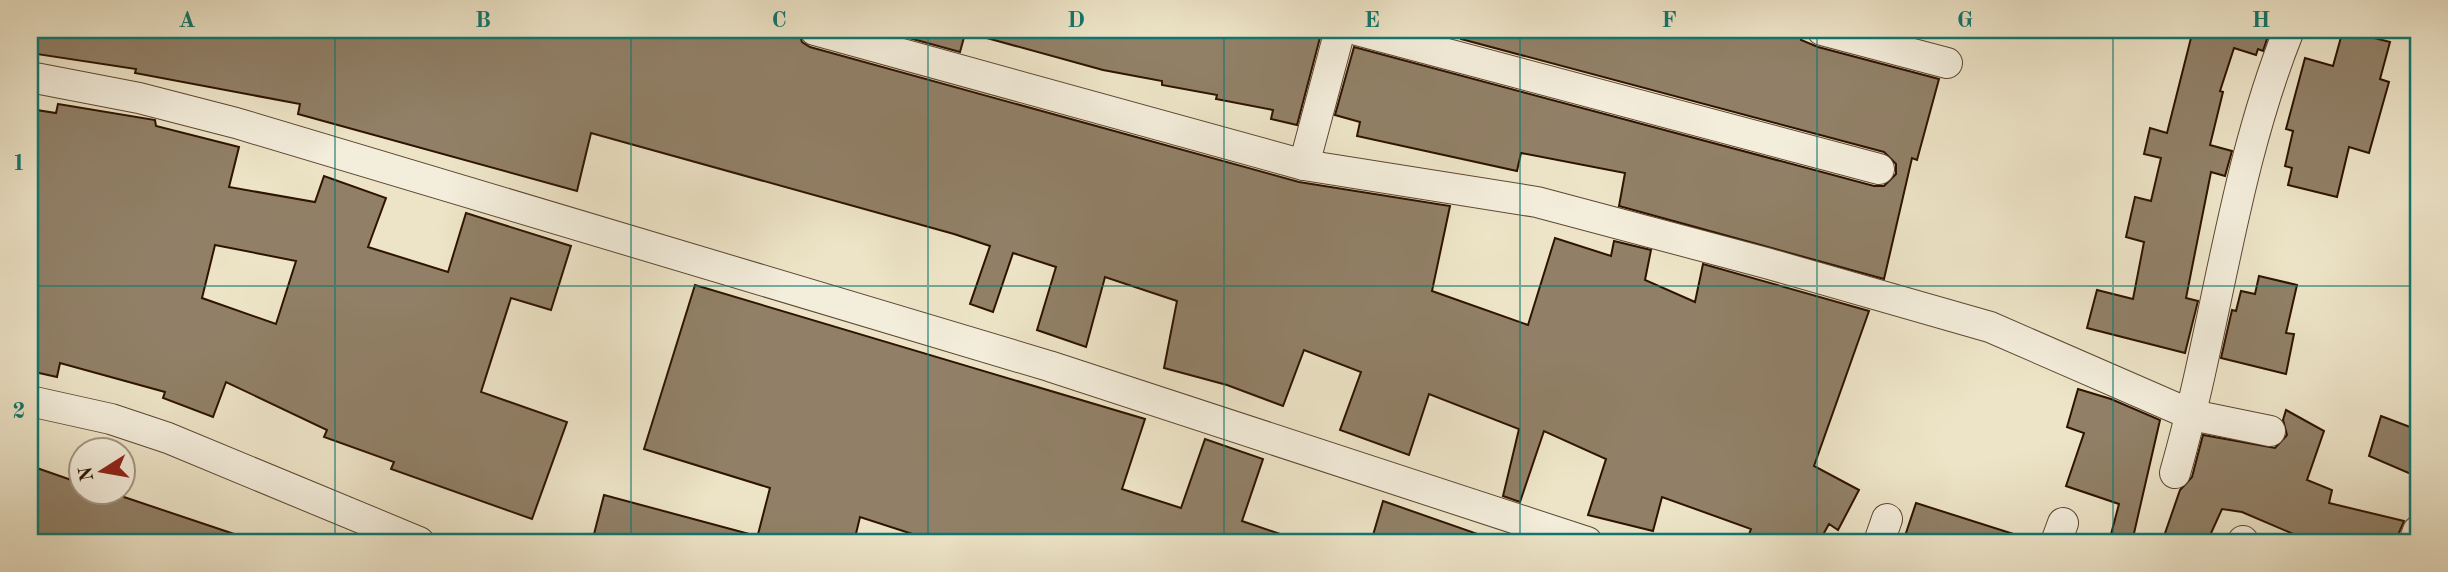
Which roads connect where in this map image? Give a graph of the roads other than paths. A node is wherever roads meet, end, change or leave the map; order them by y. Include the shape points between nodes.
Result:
1 (815, 30) edge
2 (1340, 30) edge
3 (1357, 30) edge
4 (1822, 30) edge
5 (2289, 30) edge
6 (1947, 63) dead end
7 (30, 77) edge
8 (1304, 165) junction
9 (1879, 169) dead end
10 (30, 401) edge
11 (2192, 415) junction
12 (2270, 431) dead end
13 (2175, 473) dead end
14 (2418, 531) edge
15 (419, 542) edge
16 (1587, 542) edge
17 (2414, 542) edge

1 - 8 street
2 - 8 street
3 - 9 street
4 - 6 street
5 - 11 street via 2262,104 2211,312
7 - 16 street via 236,123 1023,358
8 - 11 street via 1537,202 1779,267 1990,327
10 - 15 street via 111,419 168,438
11 - 12 street
11 - 13 street
14 - 17 street

